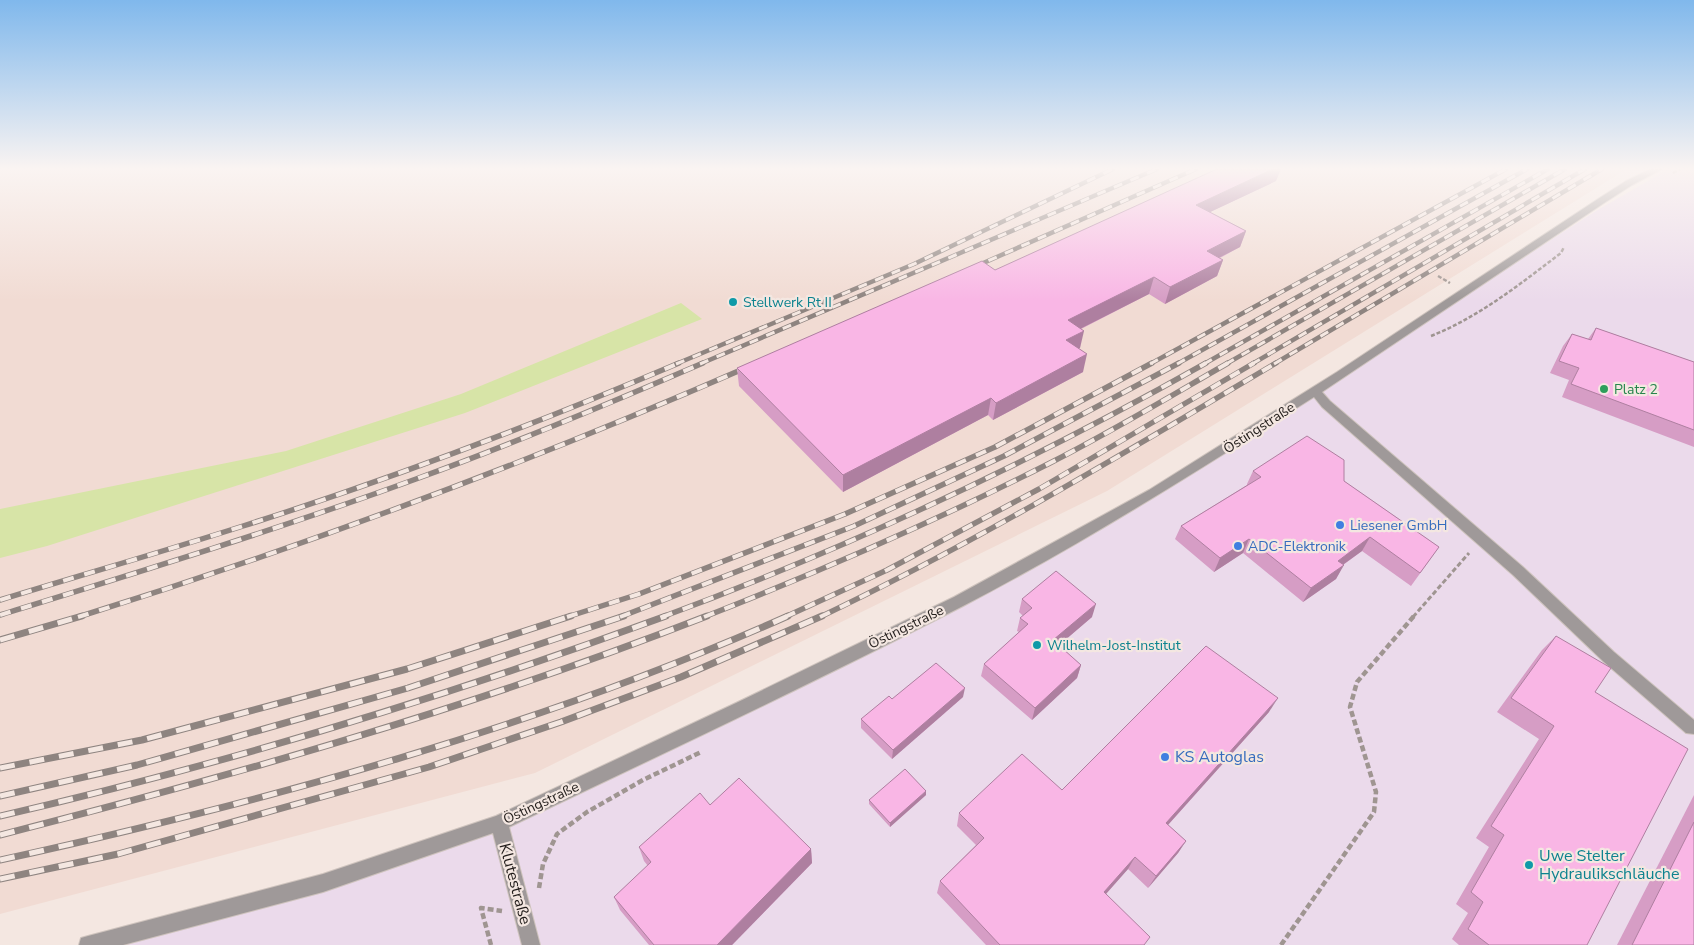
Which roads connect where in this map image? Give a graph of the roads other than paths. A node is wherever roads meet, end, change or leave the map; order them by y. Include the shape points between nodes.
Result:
1 (1583, 213) edge
2 (1314, 392) junction
3 (1692, 728) dead end
4 (499, 823) junction
5 (88, 945) edge
6 (531, 945) edge

1 - 2 street, Östingstraße
2 - 3 street
2 - 4 street, Östingstraße via 1154,493 959,600 742,708
4 - 5 street, Östingstraße via 323,883
4 - 6 street, Klutestraße

